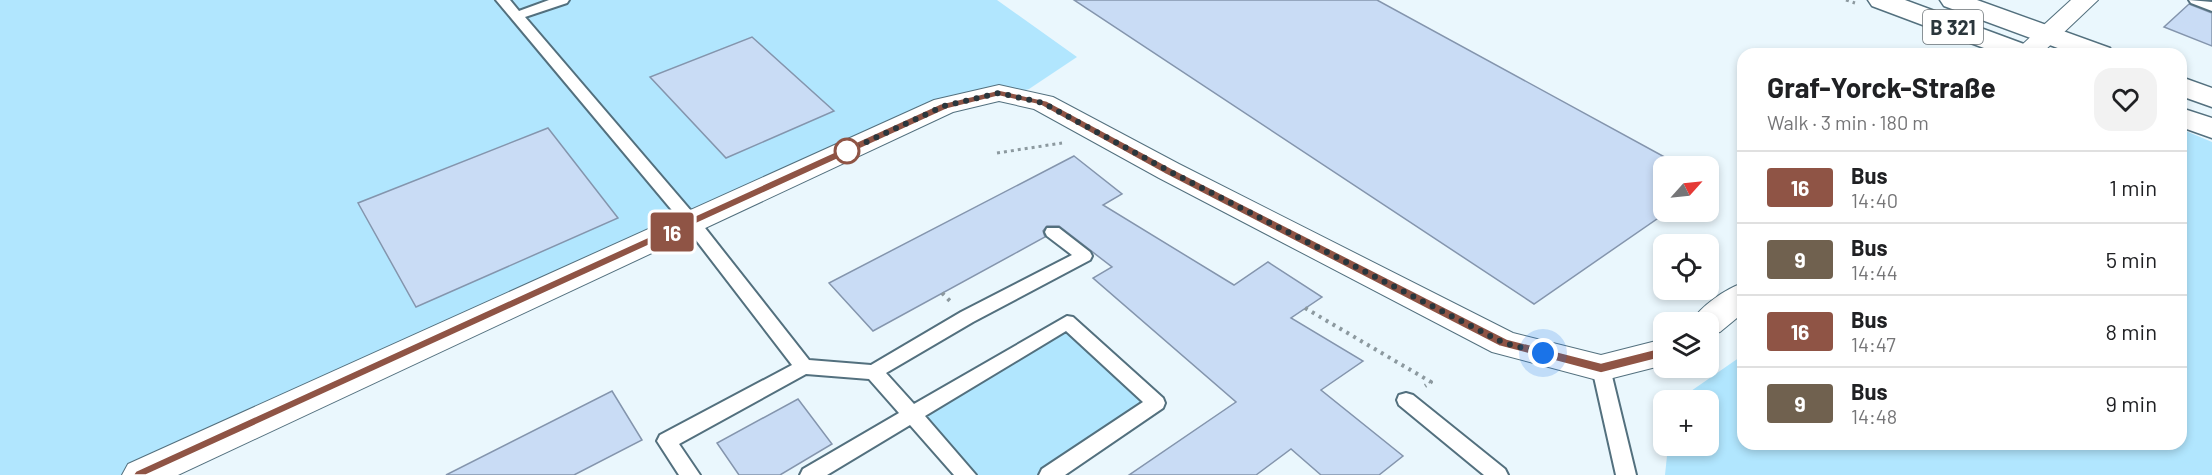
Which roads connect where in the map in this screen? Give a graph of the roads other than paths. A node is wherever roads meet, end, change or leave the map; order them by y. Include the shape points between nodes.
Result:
1 (503, 0) edge
2 (562, 0) edge
3 (1881, 0) edge
4 (1953, 0) edge
5 (2086, 0) edge
6 (2196, 0) edge
7 (2212, 7) edge
8 (516, 16) junction
9 (2048, 34) junction
10 (2009, 48) edge
11 (2032, 48) edge
12 (2084, 48) edge
13 (2187, 88) edge
14 (2212, 98) edge
15 (2187, 119) edge
16 (2212, 129) edge
17 (692, 223) junction
18 (1053, 232) dead end
19 (1737, 300) edge
20 (1719, 314) edge
21 (1653, 355) edge
22 (804, 367) junction
23 (1601, 368) junction
24 (874, 372) junction
25 (1406, 400) road end
26 (912, 414) junction
27 (141, 475) edge
28 (690, 475) edge
29 (810, 475) edge
30 (966, 475) edge
31 (1049, 475) edge
32 (1498, 475) edge
33 (1626, 475) edge

1 - 8 lane
2 - 8 lane
3 - 10 main road, B 321
4 - 9 main road, B 321
5 - 9 street
6 - 7 lane
8 - 17 lane
9 - 11 street
9 - 12 main road, B 321
13 - 14 main road
15 - 16 main road
17 - 22 lane
17 - 23 street via 944,106 999,93 1043,103 1504,343
17 - 27 street
18 - 24 lane via 1084,256
19 - 20 street
21 - 23 street
22 - 24 lane
22 - 28 lane via 667,441
23 - 33 lane
24 - 26 lane
25 - 32 lane
26 - 29 lane
26 - 30 lane
26 - 31 lane via 1067,322 1156,403

